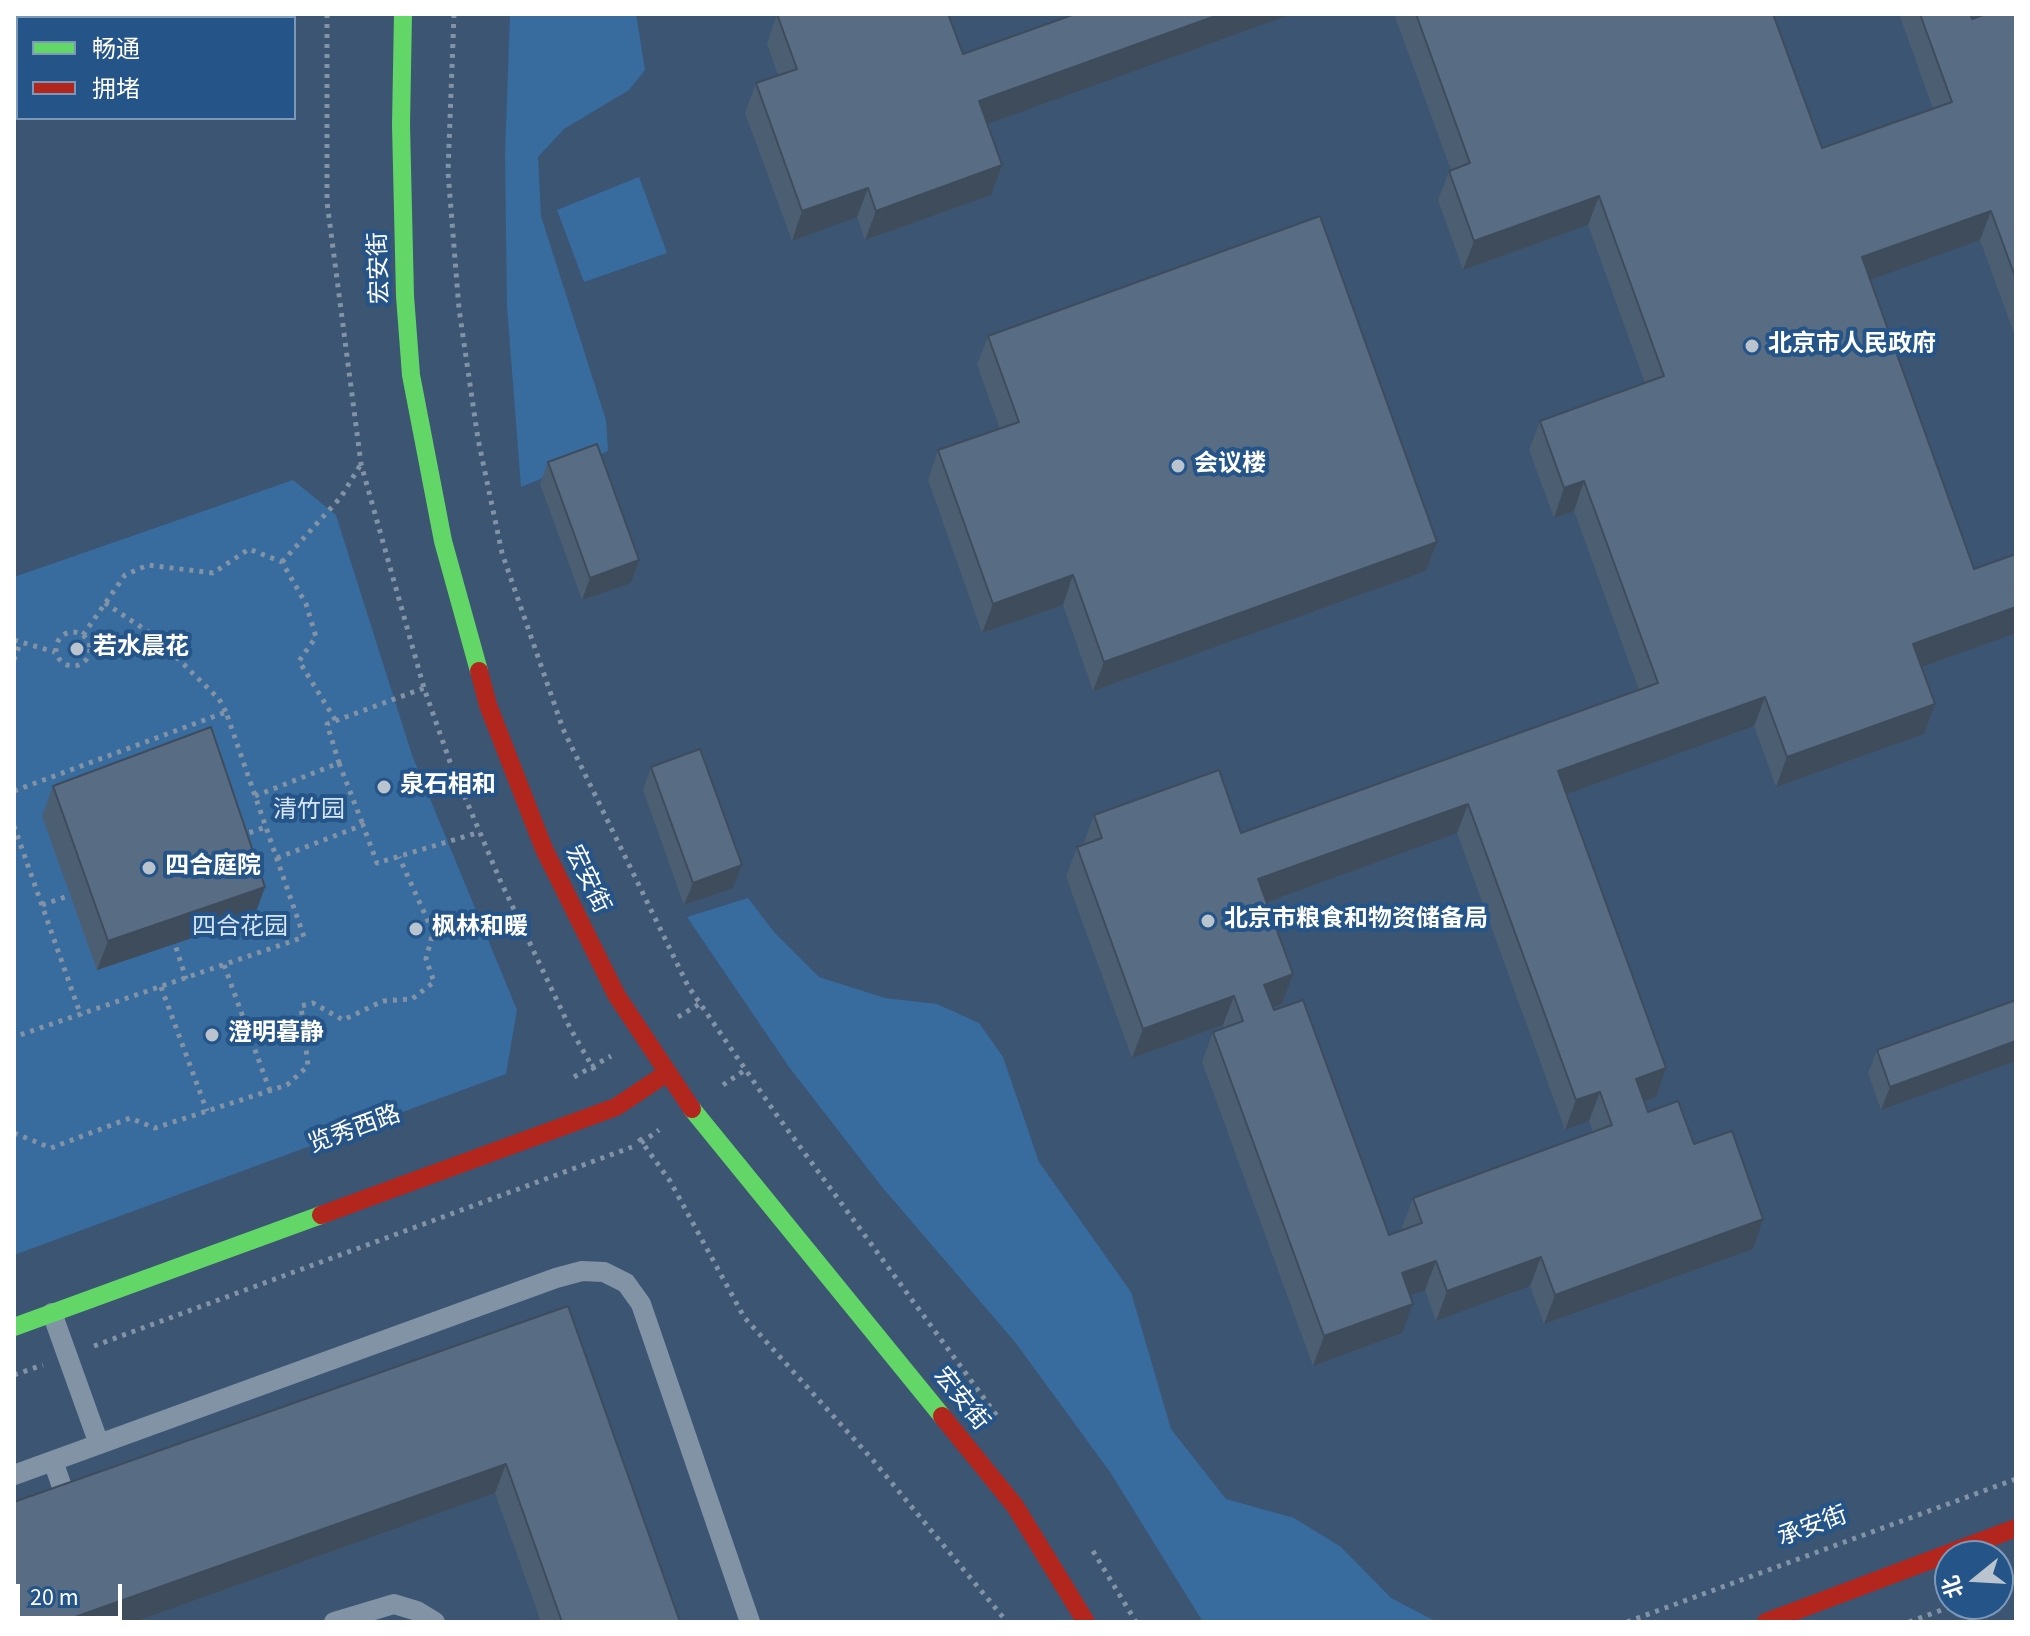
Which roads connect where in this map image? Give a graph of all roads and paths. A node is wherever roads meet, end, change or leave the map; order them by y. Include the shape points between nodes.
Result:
1 (403, 14) edge
2 (454, 14) edge
3 (361, 464) dead end
4 (282, 562) junction
5 (105, 603) junction
6 (83, 635) junction
7 (17, 642) edge
8 (55, 652) junction
9 (14, 660) edge
10 (424, 688) dead end
11 (226, 712) junction
12 (336, 721) junction
13 (110, 755) junction
14 (339, 763) junction
15 (113, 766) edge
16 (14, 791) edge
17 (255, 796) junction
18 (363, 825) junction
19 (14, 826) edge
20 (266, 827) junction
21 (480, 832) dead end
22 (228, 840) edge
23 (399, 857) junction
24 (277, 858) junction
25 (81, 892) edge
26 (42, 905) junction
27 (184, 928) edge
28 (224, 965) junction
29 (186, 979) junction
30 (161, 987) junction
31 (701, 1003) junction
32 (81, 1016) junction
33 (14, 1037) edge
34 (642, 1038) junction
35 (667, 1073) junction
36 (559, 1083) dead end
37 (270, 1091) junction
38 (207, 1111) junction
39 (14, 1133) edge
40 (52, 1313) junction
41 (14, 1327) edge
42 (998, 1417) dead end
43 (99, 1444) junction
44 (53, 1461) junction
45 (14, 1474) edge
46 (2016, 1479) edge
47 (2016, 1528) edge
48 (78, 1534) edge
49 (1088, 1544) dead end
50 (1934, 1613) edge
51 (334, 1622) edge
52 (435, 1622) edge
53 (750, 1622) edge
54 (1086, 1622) edge
55 (1136, 1622) edge
56 (1627, 1622) edge
57 (1766, 1622) edge
58 (1909, 1622) edge

1 - 34 street, 宏安街 via 405,296 411,375 443,541 488,705 544,849
2 - 31 path, 宏安街 via 448,172 459,309 502,553 563,729
3 - 4 path via 341,497
4 - 5 path via 249,549 213,573 148,565 125,575
4 - 12 path via 306,604 316,637 299,661
5 - 6 path
5 - 11 path via 156,637
6 - 8 path via 61,636
6 - 8 path via 90,650 82,664 65,665
7 - 8 path
7 - 9 path
10 - 12 path
11 - 13 path
11 - 17 path
12 - 14 path via 327,724
13 - 15 path
13 - 16 path
14 - 17 path
14 - 18 path
17 - 20 path
18 - 23 path via 377,863
18 - 24 path
19 - 26 path
20 - 22 path
20 - 24 path
21 - 23 path
23 - 37 path via 433,932 426,959 434,982 412,999 383,1001 343,1020 313,1003 301,1006 308,1066 287,1085
24 - 28 path via 304,937
25 - 26 path
26 - 32 path
27 - 29 path via 171,933
28 - 29 path
28 - 37 path
29 - 30 path
30 - 32 path
30 - 38 path
31 - 34 path
31 - 42 path, 宏安街
32 - 33 path
34 - 35 street, 宏安街
34 - 36 path
35 - 40 street via 616,1107
35 - 54 street, 宏安街 via 1015,1506
37 - 38 path
38 - 39 path via 155,1128 130,1118 51,1148
40 - 41 street
40 - 43 lane
43 - 44 lane
43 - 53 lane via 556,1278 604,1272 626,1283 641,1304
44 - 45 lane
44 - 48 lane
46 - 56 path, 承安街
47 - 57 street
49 - 55 path
50 - 58 path
51 - 52 lane via 394,1604

